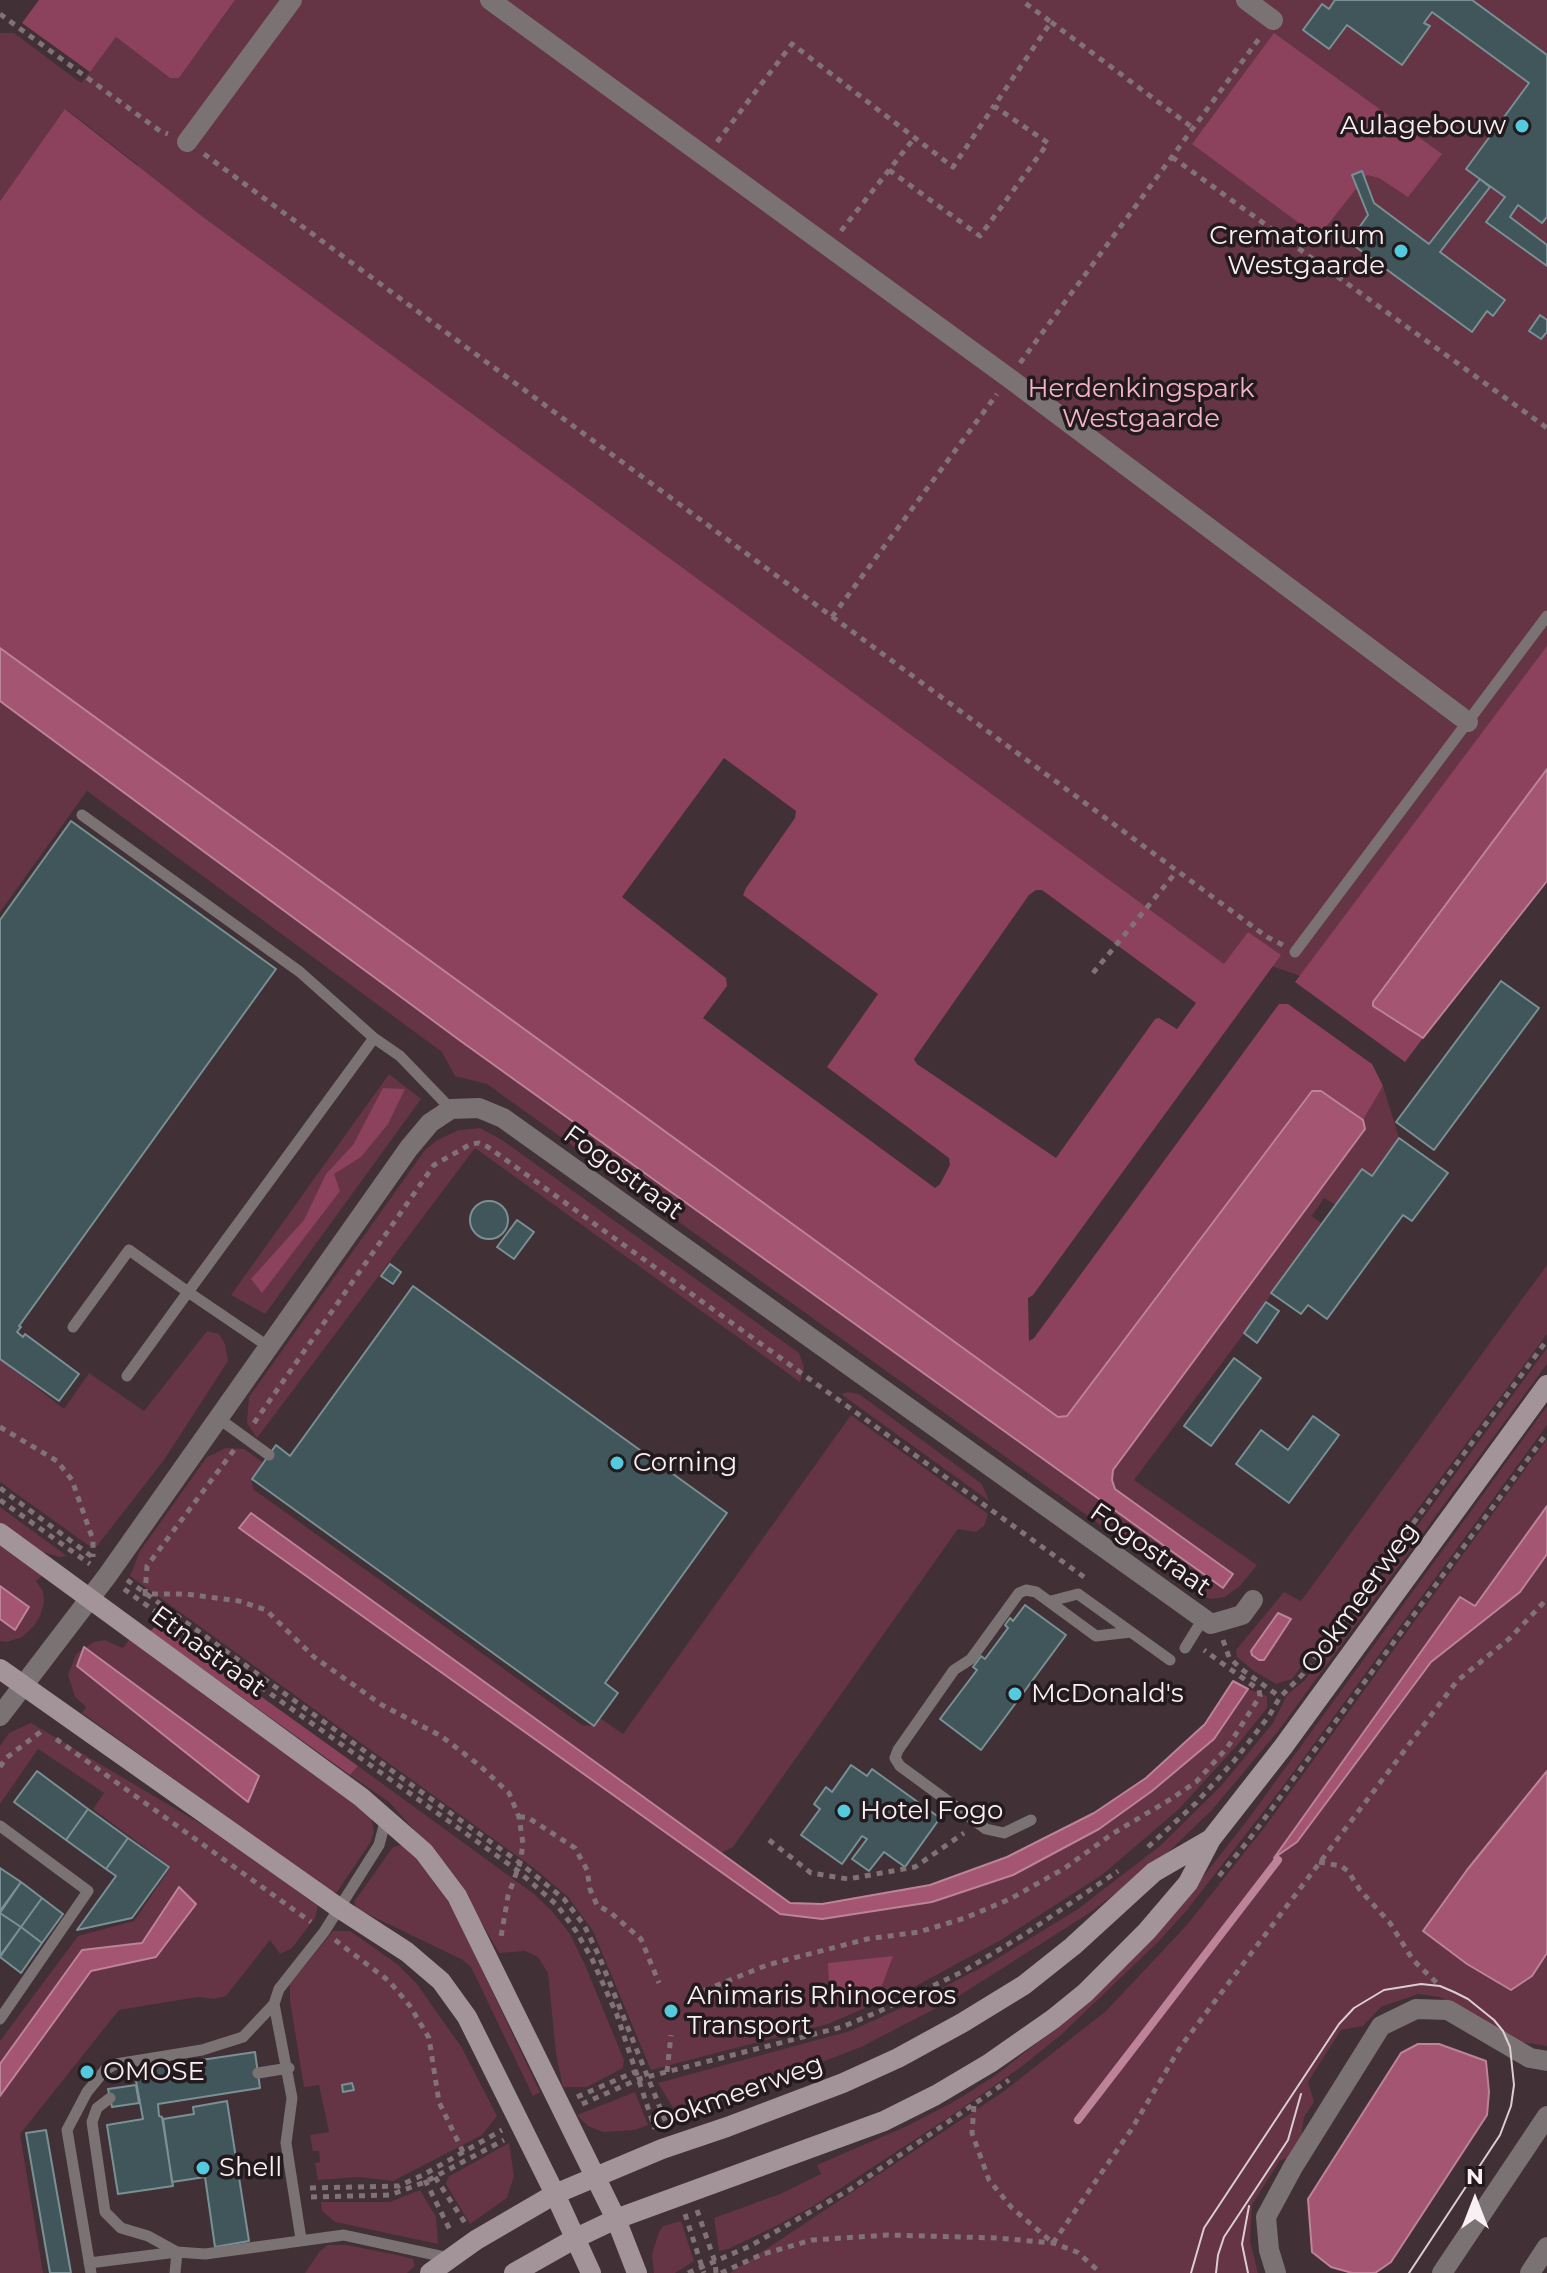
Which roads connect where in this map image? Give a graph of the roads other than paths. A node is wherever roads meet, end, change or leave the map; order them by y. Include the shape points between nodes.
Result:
1 (292, 0) edge
2 (490, 0) edge
3 (1246, 0) edge
4 (1273, 20) road end
5 (187, 142) road end
6 (1547, 616) edge
7 (1468, 722) junction
8 (82, 815) dead end
9 (1295, 952) road end
10 (374, 1038) junction
11 (451, 1109) junction
12 (188, 1292) junction
13 (73, 1327) dead end
14 (269, 1347) junction
15 (127, 1376) dead end
16 (1547, 1385) edge
17 (218, 1418) junction
18 (269, 1455) dead end
19 (0, 1533) edge
20 (91, 1598) junction
21 (1253, 1600) dead end
22 (1051, 1601) junction
23 (1210, 1620) junction
24 (1131, 1632) junction
25 (1185, 1648) road end
26 (1170, 1660) dead end
27 (0, 1669) edge
28 (22, 1685) junction
29 (4, 1710) edge
30 (383, 1814) junction
31 (1031, 1820) dead end
32 (0, 1826) edge
33 (1211, 1839) junction
34 (339, 1908) junction
35 (0, 1993) edge
36 (12, 2002) junction
37 (274, 2004) junction
38 (0, 2019) edge
39 (1547, 2061) edge
40 (289, 2068) junction
41 (258, 2073) dead end
42 (110, 2098) dead end
43 (1547, 2116) edge
44 (595, 2176) junction
45 (555, 2194) junction
46 (616, 2219) junction
47 (576, 2238) junction
48 (301, 2239) junction
49 (1547, 2247) edge
50 (177, 2252) junction
51 (456, 2254) junction
52 (90, 2268) edge
53 (175, 2273) edge
54 (430, 2273) edge
55 (514, 2273) edge
56 (591, 2273) edge
57 (637, 2273) edge
58 (1276, 2273) edge
59 (1442, 2273) edge
60 (1530, 2273) edge

1 - 5 street
2 - 7 street
3 - 4 street
6 - 7 lane
7 - 9 lane
8 - 10 lane via 300,972
10 - 11 lane via 400,1056
10 - 12 lane
11 - 14 street via 430,1123 409,1148
11 - 23 street, Fogostraat via 479,1108 503,1118
12 - 13 lane via 129,1250
12 - 14 lane
12 - 15 lane
14 - 17 street
16 - 33 main road, Ookmeerweg
17 - 18 lane
17 - 20 street
19 - 20 main road, Etnastraat
20 - 28 street
20 - 30 main road, Etnastraat
21 - 23 street, Fogostraat via 1242,1615
22 - 24 lane via 1096,1636
22 - 24 lane via 1078,1594
22 - 31 lane via 1026,1590 1019,1593 971,1659 954,1670 895,1758 995,1833
23 - 25 lane
24 - 26 lane
27 - 28 main road
28 - 29 street
28 - 34 main road
30 - 34 lane via 379,1845
30 - 44 main road, Etnastraat via 424,1852 457,1896
32 - 36 lane via 88,1891
33 - 44 main road, Ookmeerweg via 1154,1872 1024,1985 962,2023 843,2083
33 - 46 main road, Ookmeerweg via 1188,1883 1115,1964 1053,2019 990,2063 884,2121
34 - 37 lane via 279,1989
34 - 45 main road via 441,1981 467,2017
35 - 36 lane
36 - 38 lane
37 - 40 lane
37 - 52 lane via 243,2037 202,2050 116,2064 87,2092 67,2130
39 - 58 street via 1530,2058 1448,2010 1416,2009 1381,2026 1266,2217
40 - 41 lane
40 - 48 lane via 292,2098 286,2143
42 - 50 lane via 97,2108 92,2122 105,2212 121,2228
43 - 59 street
44 - 45 main road, Ookmeerweg
44 - 46 main road, Etnastraat
45 - 47 main road
45 - 51 main road, Ookmeerweg
46 - 47 main road, Ookmeerweg
46 - 57 main road, Etnastraat
47 - 55 main road, Ookmeerweg
47 - 56 main road
48 - 50 lane via 205,2254
48 - 51 lane via 344,2235
49 - 60 street
50 - 52 lane
50 - 53 lane
51 - 54 main road, Ookmeerweg

